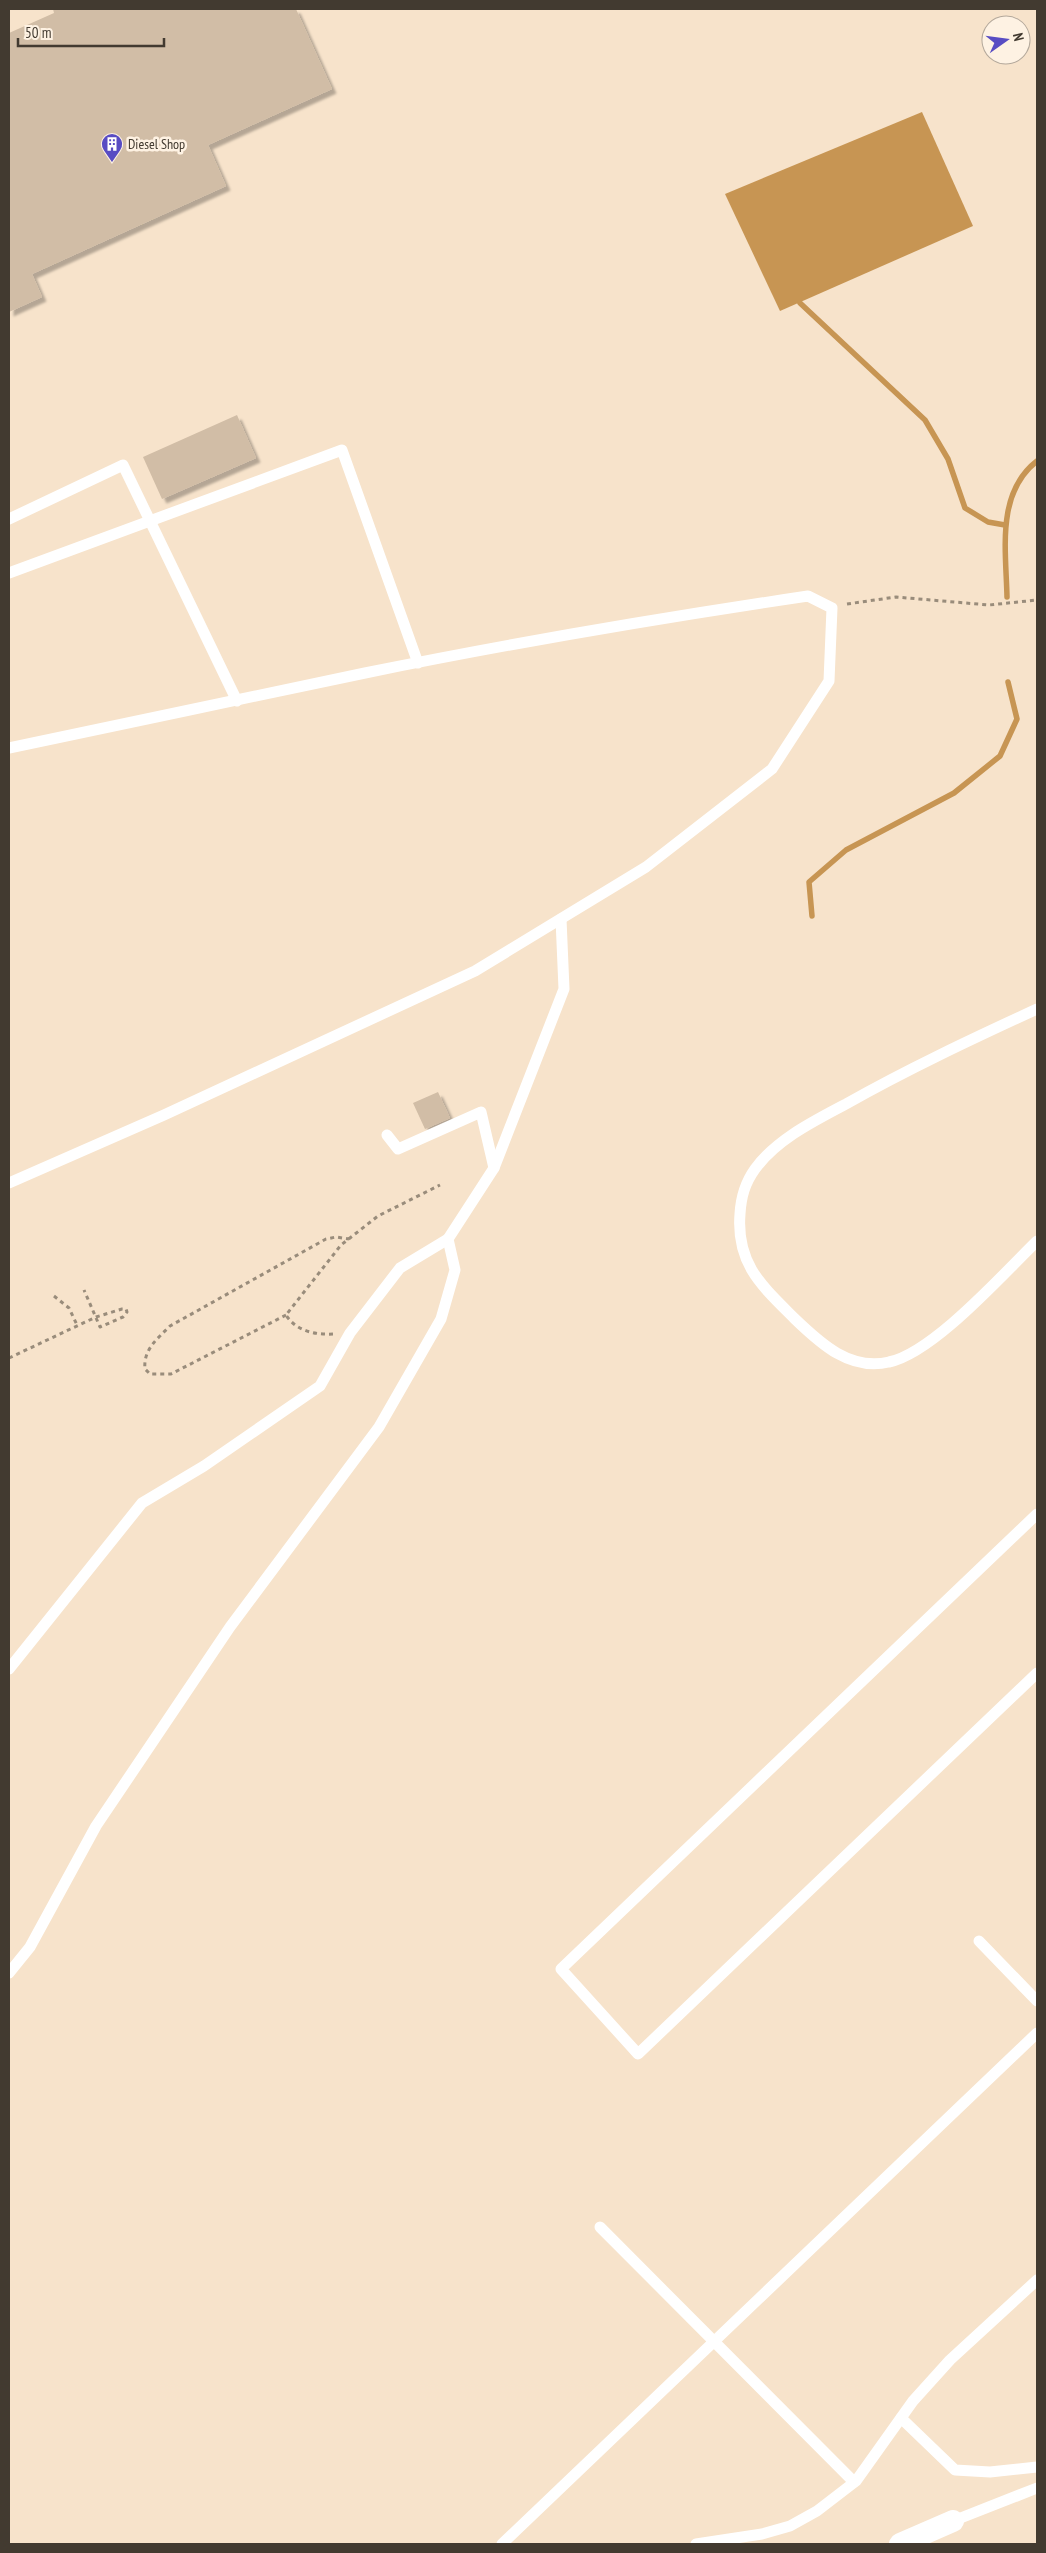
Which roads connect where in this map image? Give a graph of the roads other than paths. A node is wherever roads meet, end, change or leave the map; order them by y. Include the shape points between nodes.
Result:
1 (9, 519) edge
2 (150, 520) junction
3 (9, 573) edge
4 (418, 662) junction
5 (237, 701) junction
6 (9, 748) edge
7 (561, 919) junction
8 (1037, 1009) edge
9 (387, 1135) dead end
10 (494, 1168) junction
11 (9, 1183) edge
12 (448, 1239) junction
13 (1037, 1241) edge
14 (1037, 1514) edge
15 (9, 1669) edge
16 (1037, 1673) edge
17 (979, 1941) dead end
18 (9, 1974) edge
19 (1037, 2001) edge
20 (1037, 2033) edge
21 (600, 2227) dead end
22 (1037, 2280) edge
23 (715, 2342) junction
24 (901, 2418) junction
25 (1037, 2467) edge
26 (854, 2482) junction
27 (1037, 2488) edge
28 (953, 2521) joint
29 (502, 2544) edge
30 (696, 2544) edge
31 (900, 2544) edge

1 - 2 lane via 123,465
2 - 3 lane
2 - 4 lane via 342,450
2 - 5 lane
4 - 5 lane
4 - 7 lane via 626,623 808,596 832,608 829,681 772,769 646,868
5 - 6 lane
7 - 10 lane via 564,989
7 - 11 lane via 475,971
8 - 13 lane via 910,1068 796,1133 771,1151 744,1185 739,1221 743,1252 770,1295 824,1347 852,1360 879,1364 892,1362 926,1345
9 - 10 lane via 398,1149 480,1112
10 - 12 lane
12 - 15 lane via 400,1268 350,1333 320,1386 204,1466 142,1503
12 - 18 lane via 455,1270 441,1319 379,1426 224,1635 96,1826 30,1947
14 - 16 lane via 561,1969 638,2054
17 - 19 lane
20 - 23 lane
21 - 23 lane
22 - 24 lane via 950,2360
23 - 26 lane
23 - 29 lane
24 - 25 lane via 956,2470 990,2472
24 - 26 lane
26 - 30 lane via 790,2526 762,2534
27 - 28 lane
28 - 31 street

